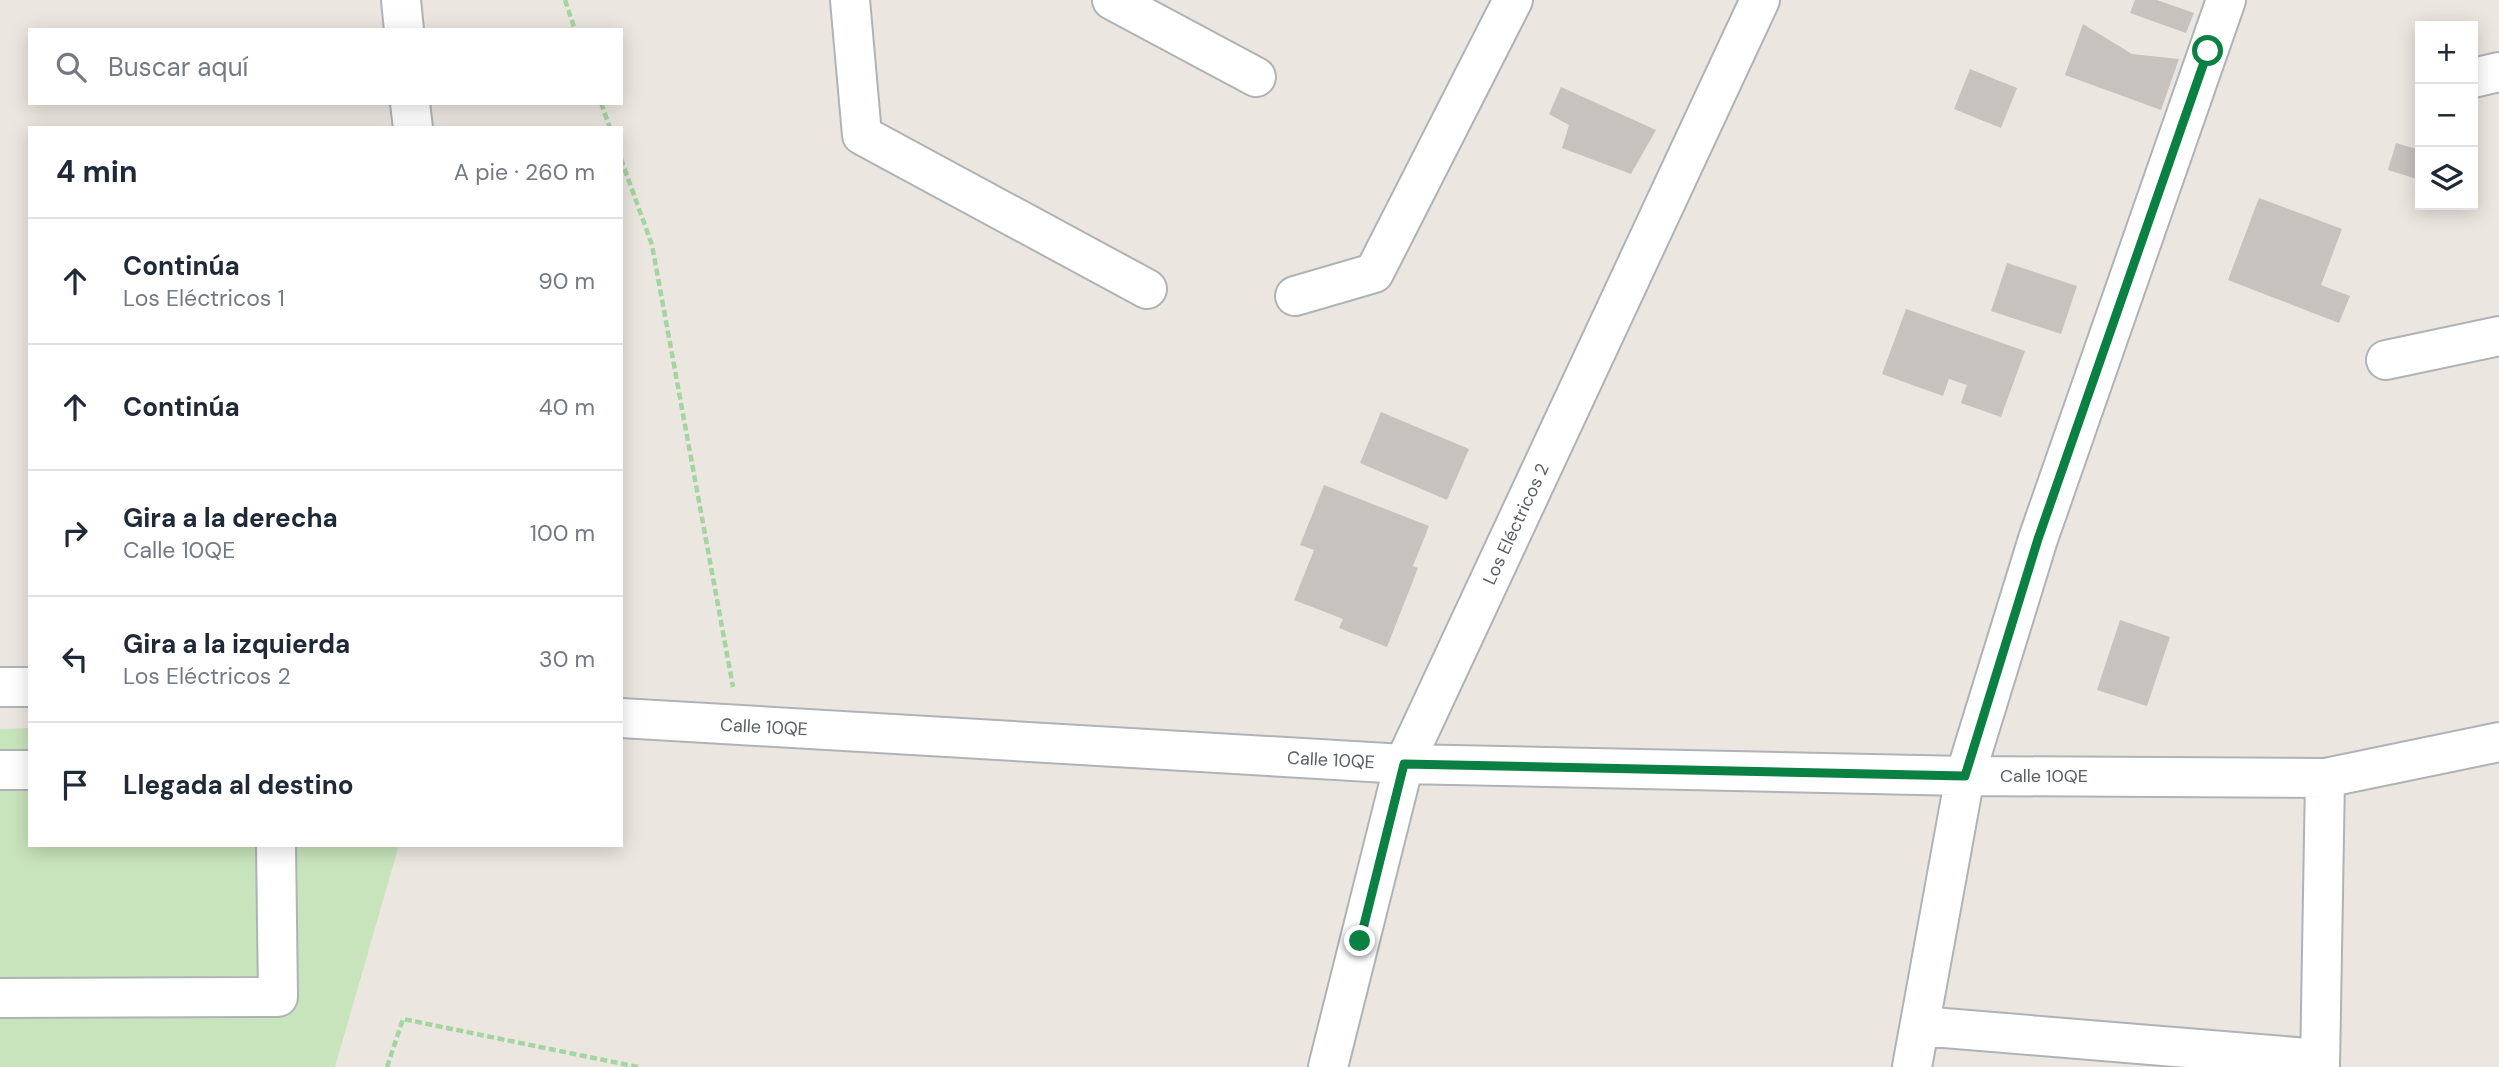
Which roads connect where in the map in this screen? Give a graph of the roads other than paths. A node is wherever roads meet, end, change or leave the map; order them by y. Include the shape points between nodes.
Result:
1 (401, 0) edge
2 (850, 0) edge
3 (1112, 0) edge
4 (1513, 0) edge
5 (1760, 0) edge
6 (2226, 0) edge
7 (404, 28) edge
8 (2499, 72) edge
9 (1256, 77) dead end
10 (2478, 77) edge
11 (410, 105) edge
12 (413, 126) edge
13 (1147, 289) dead end
14 (1295, 296) dead end
15 (2499, 336) edge
16 (2386, 360) dead end
17 (0, 687) edge
18 (28, 687) edge
19 (623, 718) edge
20 (2499, 742) edge
21 (1404, 764) junction
22 (0, 770) edge
23 (28, 770) edge
24 (1965, 776) junction
25 (2325, 778) junction
26 (276, 847) edge
27 (0, 998) edge
28 (1920, 1026) junction
29 (2320, 1063) edge
30 (1328, 1067) edge
31 (1912, 1067) edge

1 - 7 street
2 - 13 street via 862,135
3 - 9 street
4 - 14 street via 1374,273
5 - 21 street, Los Eléctricos 2
6 - 24 street via 2038,539
8 - 10 street
11 - 12 street
15 - 16 street
17 - 18 street
19 - 21 street, Calle 10QE
20 - 25 street, Calle 10QE
21 - 24 street, Calle 10QE
21 - 30 street, Los Eléctricos 2
22 - 23 street
24 - 25 street, Calle 10QE
24 - 28 street
25 - 29 street
26 - 27 street via 278,997
28 - 29 street
28 - 31 street

